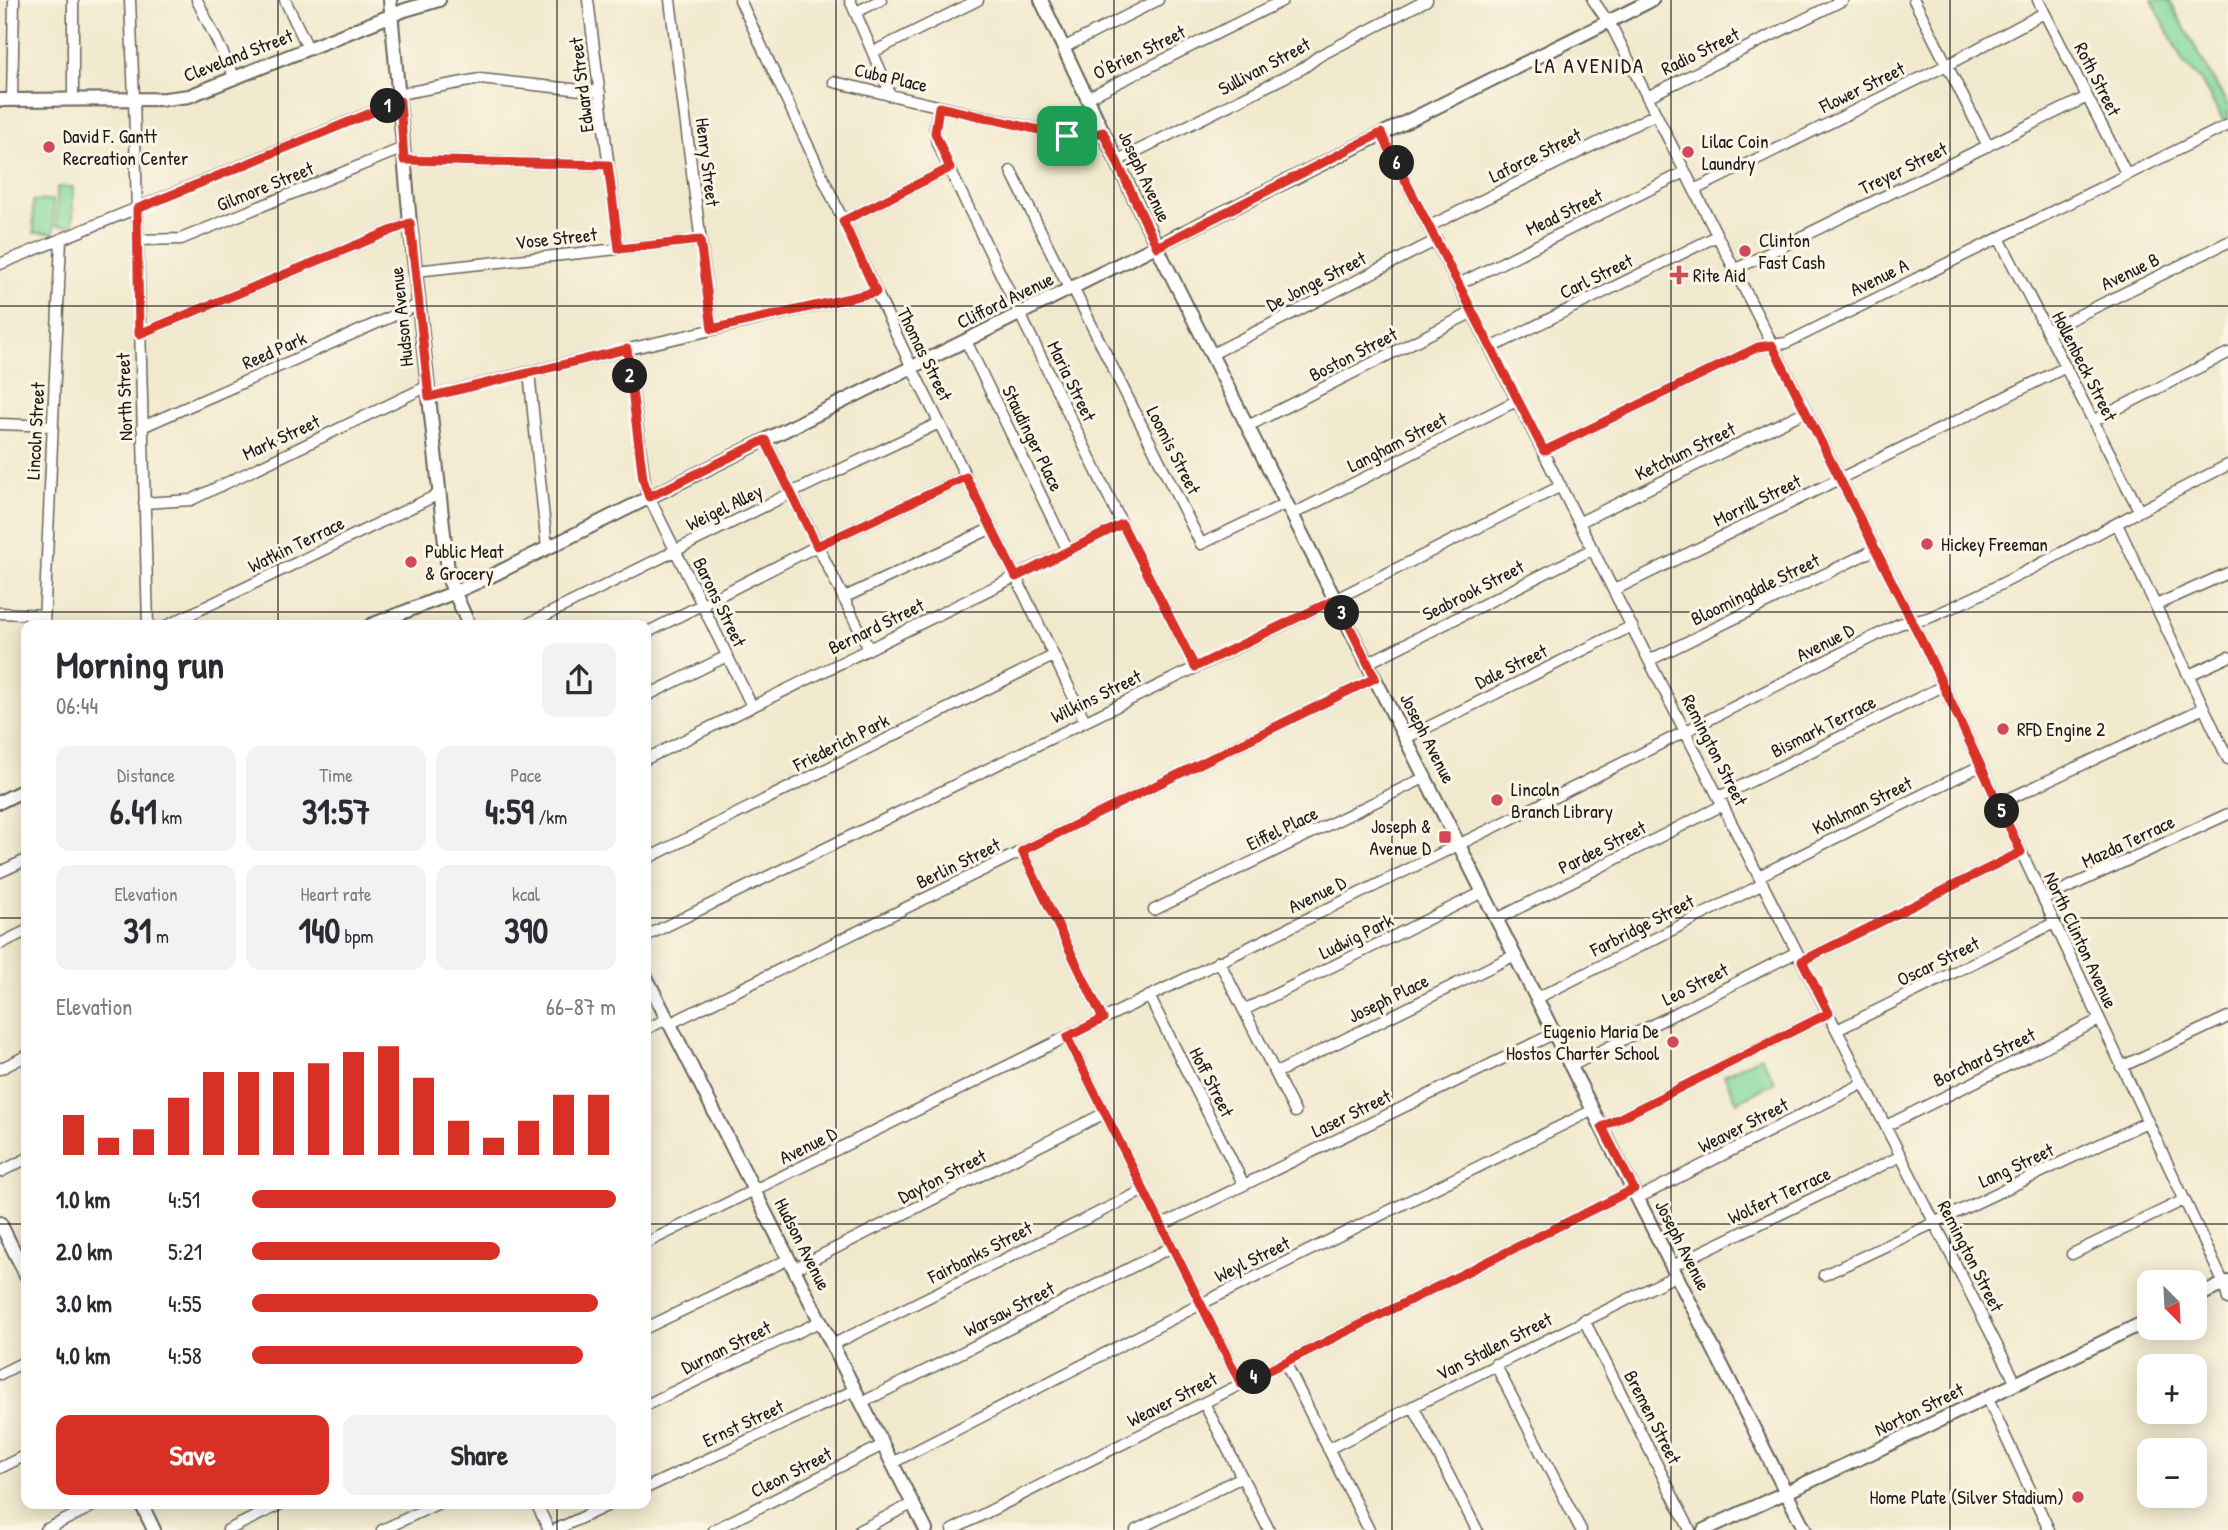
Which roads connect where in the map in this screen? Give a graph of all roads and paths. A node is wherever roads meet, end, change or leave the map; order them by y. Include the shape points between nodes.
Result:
1 (14, 0) edge
2 (73, 0) edge
3 (130, 0) edge
4 (197, 0) edge
5 (285, 0) edge
6 (390, 0) edge
7 (439, 0) edge
8 (588, 0) edge
9 (670, 0) edge
10 (740, 0) edge
11 (850, 0) edge
12 (881, 0) edge
13 (978, 0) edge
14 (1041, 0) edge
15 (1158, 0) edge
16 (1427, 0) edge
17 (1593, 0) edge
18 (1652, 0) edge
19 (1843, 0) edge
20 (1914, 0) edge
21 (2038, 0) edge
22 (1282, 1) edge
23 (856, 12) junction
24 (2044, 13) junction
25 (391, 16) junction
26 (1609, 22) junction
27 (308, 48) junction
28 (1063, 48) junction
29 (873, 52) junction
30 (1947, 65) junction
31 (234, 78) junction
32 (834, 82) dead end
33 (600, 92) junction
34 (888, 95) junction
35 (399, 97) junction
36 (1647, 97) junction
37 (2087, 97) junction
38 (1087, 98) junction
39 (134, 99) junction
40 (6, 100) edge
41 (73, 100) junction
42 (939, 107) junction
43 (1656, 114) junction
44 (2228, 125) edge
45 (1103, 132) junction
46 (1381, 133) junction
47 (1988, 146) junction
48 (404, 154) junction
49 (1117, 161) junction
50 (608, 165) junction
51 (950, 168) junction
52 (1011, 170) dead end
53 (1685, 172) junction
54 (2127, 175) junction
55 (1694, 190) junction
56 (137, 209) junction
57 (843, 221) junction
58 (410, 223) junction
59 (1430, 226) junction
60 (1717, 236) junction
61 (1999, 238) junction
62 (61, 240) junction
63 (138, 240) junction
64 (700, 240) junction
65 (1437, 240) junction
66 (2228, 242) edge
67 (1157, 247) junction
68 (619, 249) junction
69 (0, 264) edge
70 (1734, 270) junction
71 (416, 271) junction
72 (1459, 284) junction
73 (1071, 289) junction
74 (876, 292) junction
75 (420, 304) junction
76 (1474, 312) junction
77 (1020, 315) junction
78 (712, 329) junction
79 (2047, 331) junction
80 (139, 334) junction
81 (966, 341) junction
82 (1772, 345) junction
83 (1491, 348) junction
84 (627, 349) junction
85 (2228, 353) edge
86 (1212, 354) junction
87 (912, 368) junction
88 (2066, 368) junction
89 (529, 372) junction
90 (429, 392) junction
91 (1518, 400) junction
92 (1806, 411) junction
93 (2093, 421) junction
94 (939, 423) junction
95 (0, 424) edge
96 (53, 426) junction
97 (1248, 426) junction
98 (142, 427) junction
99 (765, 440) junction
100 (1544, 451) junction
101 (2228, 465) edge
102 (966, 477) junction
103 (1840, 479) junction
104 (1561, 486) junction
105 (791, 493) junction
106 (439, 494) junction
107 (649, 497) junction
108 (145, 503) junction
109 (1290, 508) junction
110 (2139, 510) junction
111 (1580, 522) junction
112 (1122, 524) junction
113 (2117, 524) junction
114 (992, 528) junction
115 (817, 546) junction
116 (547, 548) junction
117 (1593, 549) junction
118 (1876, 549) junction
119 (675, 551) junction
120 (1068, 551) junction
121 (2228, 573) edge
122 (1016, 577) junction
123 (1614, 590) junction
124 (453, 593) junction
125 (843, 598) junction
126 (1336, 599) junction
127 (702, 605) junction
128 (2156, 606) junction
129 (0, 613) edge
130 (44, 620) edge
131 (148, 620) edge
132 (178, 620) edge
133 (385, 620) edge
134 (466, 620) edge
135 (536, 620) edge
136 (1912, 621) junction
137 (1632, 626) junction
138 (651, 630) edge
139 (869, 649) junction
140 (727, 656) junction
141 (1053, 656) junction
142 (2228, 657) edge
143 (1650, 660) junction
144 (1368, 663) junction
145 (1195, 667) junction
146 (2189, 675) junction
147 (1375, 678) junction
148 (1943, 685) junction
149 (651, 694) edge
150 (752, 706) junction
151 (2204, 708) junction
152 (1085, 721) junction
153 (1686, 731) junction
154 (1406, 738) junction
155 (651, 756) edge
156 (2228, 757) edge
157 (1980, 766) junction
158 (1426, 777) junction
159 (21, 792) edge
160 (1721, 801) junction
161 (0, 802) edge
162 (1998, 804) junction
163 (2228, 814) edge
164 (1459, 844) junction
165 (1022, 851) junction
166 (2021, 852) junction
167 (651, 857) edge
168 (21, 862) edge
169 (0, 872) edge
170 (1761, 880) junction
171 (1483, 892) junction
172 (2043, 899) junction
173 (1154, 910) dead end
174 (1497, 919) junction
175 (2054, 923) junction
176 (21, 934) edge
177 (651, 934) edge
178 (0, 944) edge
179 (1515, 955) junction
180 (1800, 957) junction
181 (1219, 961) junction
182 (651, 986) edge
183 (1149, 996) junction
184 (1537, 998) junction
185 (1244, 1010) junction
186 (1829, 1013) junction
187 (2228, 1017) edge
188 (1103, 1019) junction
189 (2099, 1020) junction
190 (668, 1021) junction
191 (651, 1027) edge
192 (1837, 1030) junction
193 (1555, 1033) junction
194 (1067, 1037) junction
195 (21, 1058) edge
196 (1571, 1066) junction
197 (2121, 1067) junction
198 (0, 1069) edge
199 (1276, 1073) junction
200 (1864, 1083) junction
201 (1593, 1110) junction
202 (1295, 1112) dead end
203 (1105, 1113) junction
204 (2147, 1122) junction
205 (1886, 1126) junction
206 (1602, 1127) junction
207 (1901, 1156) junction
208 (21, 1162) edge
209 (0, 1172) edge
210 (1244, 1185) junction
211 (1144, 1190) junction
212 (754, 1191) junction
213 (1636, 1194) junction
214 (2184, 1200) junction
215 (1935, 1222) junction
216 (0, 1223) edge
217 (1162, 1225) junction
218 (651, 1241) edge
219 (1172, 1247) junction
220 (2072, 1254) dead end
221 (21, 1262) edge
222 (792, 1264) junction
223 (1675, 1270) junction
224 (1824, 1275) dead end
225 (2226, 1283) edge
226 (2207, 1292) edge
227 (2228, 1299) edge
228 (1201, 1304) junction
229 (1584, 1320) junction
230 (821, 1321) junction
231 (651, 1326) edge
232 (2137, 1326) edge
233 (832, 1345) junction
234 (1285, 1362) junction
235 (21, 1364) edge
236 (1495, 1364) junction
237 (0, 1374) edge
238 (2016, 1383) junction
239 (1241, 1384) junction
240 (855, 1390) junction
241 (1987, 1397) junction
242 (651, 1403) edge
243 (862, 1403) junction
244 (1204, 1403) junction
245 (1413, 1406) junction
246 (883, 1445) junction
247 (1328, 1449) junction
248 (21, 1458) edge
249 (892, 1463) junction
250 (0, 1468) edge
251 (1242, 1477) junction
252 (651, 1486) edge
253 (1786, 1491) junction
254 (912, 1504) junction
255 (87, 1509) edge
256 (144, 1509) edge
257 (271, 1509) edge
258 (426, 1509) edge
259 (539, 1509) edge
260 (600, 1509) edge
261 (46, 1530) edge
262 (154, 1530) edge
263 (228, 1530) edge
264 (382, 1530) edge
265 (549, 1530) edge
266 (555, 1530) edge
267 (714, 1530) edge
268 (860, 1530) edge
269 (926, 1530) edge
270 (952, 1530) edge
271 (1136, 1530) edge
272 (1269, 1530) edge
273 (1369, 1530) edge
274 (1477, 1530) edge
275 (1581, 1530) edge
276 (1690, 1530) edge
277 (1703, 1530) edge
278 (1805, 1530) edge
279 (2049, 1530) edge

1 - 40 street
2 - 41 street
3 - 39 street, North Street
4 - 31 street
5 - 27 street
6 - 25 main road, Hudson Avenue
7 - 25 main road, Cleveland Street
8 - 33 street, Edward Street
9 - 64 street, Henry Street
10 - 57 street, Thomas Street
11 - 23 street
12 - 23 street
13 - 29 street
14 - 28 main road, Joseph Avenue
15 - 28 street
16 - 49 street, Sullivan Street
17 - 26 street, North Clinton Avenue
18 - 26 main road, Clifford Avenue
19 - 36 street, Radio Street
20 - 30 street
21 - 24 street, Roth Street
22 - 38 street, O'Brien Street
23 - 29 street
24 - 30 street, Flower Street
24 - 37 street, Roth Street
25 - 27 main road, Cleveland Street
25 - 35 main road, Hudson Avenue
26 - 36 street, North Clinton Avenue
26 - 46 main road, Clifford Avenue
27 - 31 main road, Cleveland Street
28 - 38 main road, Joseph Avenue
29 - 34 street
30 - 47 street
30 - 55 street, Flower Street
31 - 39 main road, Cleveland Street via 183,97
32 - 34 street, Cuba Place
33 - 35 street via 481,79
33 - 50 street, Edward Street
34 - 42 street, Cuba Place
35 - 48 main road, Hudson Avenue
35 - 56 street
36 - 43 street, North Clinton Avenue
37 - 47 street, Treyer Street
37 - 54 street, Roth Street
38 - 45 main road, Joseph Avenue
39 - 41 main road, Cleveland Street
39 - 56 street, North Street
40 - 41 main road, Cleveland Street
42 - 45 street, Cuba Place via 1070,137
42 - 51 street, Maria Street via 935,133
43 - 53 street, North Clinton Avenue
43 - 59 street, Laforce Street
44 - 54 street, Avenue A
45 - 49 main road, Joseph Avenue
46 - 59 street, Remington Street
46 - 67 main road, Clifford Avenue
47 - 70 street, Treyer Street
48 - 50 street, Gilmore Street
48 - 58 main road, Hudson Avenue
48 - 63 street, Gilmore Street via 181,239
49 - 67 main road, Joseph Avenue
50 - 68 street, Edward Street
51 - 57 street
51 - 77 street, Maria Street
52 - 73 street
53 - 55 street, North Clinton Avenue
53 - 72 street, Mead Street
54 - 61 street, Avenue A
55 - 60 street, North Clinton Avenue
56 - 62 street
56 - 63 street, North Street
57 - 74 street, Thomas Street
58 - 71 main road, Hudson Avenue
58 - 80 street
59 - 65 street, Remington Street
60 - 70 street, North Clinton Avenue
60 - 83 street, Carl Street
61 - 79 street, Hollenbeck Street
61 - 82 street, Avenue A via 1786,343
62 - 69 street
62 - 96 street, Lincoln Street
63 - 80 street, North Street
64 - 68 street, Vose Street
64 - 78 street, Henry Street
65 - 72 street, Remington Street
65 - 86 street, De Jonge Street
66 - 79 street, Avenue B
67 - 73 main road, Clifford Avenue
67 - 86 main road, Joseph Avenue
68 - 71 street, Vose Street
70 - 82 street, North Clinton Avenue
71 - 75 main road, Hudson Avenue
72 - 76 street, Remington Street
73 - 77 main road, Clifford Avenue
73 - 109 street, Loomis Street via 1201,544
74 - 78 street, Mark Street
74 - 87 street, Thomas Street
75 - 90 main road, Hudson Avenue
75 - 98 street, Reed Park
76 - 83 street, Remington Street
76 - 97 street, Boston Street
77 - 81 main road, Clifford Avenue
77 - 112 street, Maria Street
78 - 84 street, Mark Street
79 - 88 street, Hollenbeck Street
80 - 98 street, North Street
81 - 87 main road, Clifford Avenue
81 - 120 street, Staudinger Place
82 - 92 street, North Clinton Avenue
82 - 100 street, Avenue A via 1758,347
83 - 91 street, Remington Street
84 - 89 street, Mark Street
84 - 107 street, Barons Street
85 - 93 street
86 - 97 main road, Joseph Avenue
87 - 94 street, Thomas Street
87 - 99 main road, Clifford Avenue
88 - 93 street, Hollenbeck Street
88 - 103 street, Morrill Street
89 - 90 street, Mark Street
89 - 116 street
90 - 106 main road, Hudson Avenue
90 - 108 street, Mark Street via 191,500
91 - 100 street, Remington Street
91 - 109 street, Langham Street
92 - 103 street, North Clinton Avenue
92 - 111 street, Ketchum Street
93 - 110 street, Hollenbeck Street
94 - 102 street, Thomas Street
94 - 105 street, Weigel Alley
95 - 96 street
96 - 130 street, Lincoln Street
97 - 109 main road, Joseph Avenue
98 - 108 street, North Street
99 - 105 street
99 - 107 main road, Clifford Avenue
100 - 104 street, Remington Street
101 - 110 street, Avenue D
102 - 114 street, Thomas Street
102 - 115 street
103 - 118 street, North Clinton Avenue
103 - 123 street, Morrill Street
104 - 111 street, Remington Street
104 - 126 street, Wilkins Street
105 - 115 street
105 - 119 street, Weigel Alley
106 - 124 main road, Hudson Avenue
106 - 132 street, Watkin Terrace
107 - 116 main road, Clifford Avenue
107 - 119 street, Barons Street
108 - 131 street, North Street
109 - 126 main road, Joseph Avenue
110 - 113 street, Avenue D
111 - 117 street, Remington Street
112 - 120 street, Bernard Street
112 - 145 street, Maria Street
113 - 128 street
113 - 136 street, Avenue D via 1936,615
114 - 122 street, Thomas Street
114 - 125 street
115 - 125 street
115 - 127 street
116 - 124 main road, Clifford Avenue
117 - 123 street, Remington Street
117 - 144 street, Seabrook Street
118 - 136 street, North Clinton Avenue
118 - 143 street, Bloomingdale Street
119 - 127 street, Barons Street
119 - 135 street, Weigel Alley
120 - 122 street, Bernard Street
121 - 128 street
122 - 139 street, Bernard Street
122 - 141 street, Thomas Street
123 - 137 street, Remington Street
124 - 133 main road, Clifford Avenue
124 - 134 main road, Hudson Avenue
125 - 139 street
126 - 144 main road, Joseph Avenue
126 - 145 street, Wilkins Street
127 - 138 street
127 - 140 street, Barons Street
128 - 146 street
129 - 130 street
136 - 148 street, North Clinton Avenue
136 - 153 street, Avenue D
137 - 143 street, Remington Street
137 - 154 street, Dale Street
139 - 150 street, Bernard Street
140 - 149 street
140 - 150 street, Barons Street
141 - 152 street, Thomas Street
141 - 167 street, Friederich Park
142 - 146 street
143 - 153 street, Remington Street
144 - 147 main road, Joseph Avenue
145 - 152 street, Wilkins Street
146 - 151 street
147 - 154 main road, Joseph Avenue
147 - 165 street, Berlin Street
148 - 157 street, North Clinton Avenue
148 - 160 street, Bismark Terrace
150 - 155 street, Bernard Street
151 - 156 street
151 - 162 street
152 - 177 street, Wilkins Street
153 - 160 street, Remington Street
153 - 164 street, Avenue D
154 - 158 main road, Joseph Avenue
157 - 162 street, North Clinton Avenue
157 - 170 street, Kohlman Street
158 - 164 main road, Joseph Avenue
158 - 173 street, Eiffel Place
159 - 161 main road
160 - 170 street, Remington Street
160 - 174 street, Pardee Street
162 - 166 street, North Clinton Avenue
163 - 172 street, Mazda Terrace
164 - 171 main road, Joseph Avenue
164 - 181 street, Avenue D
165 - 188 street
165 - 190 street, Berlin Street
166 - 172 street, North Clinton Avenue
166 - 180 street, Leo Street
168 - 169 street
170 - 180 street, Remington Street
170 - 184 street, Farbridge Street
171 - 174 main road, Joseph Avenue
171 - 185 street, Ludwig Park
172 - 175 street, North Clinton Avenue
174 - 179 main road, Joseph Avenue
175 - 189 street, North Clinton Avenue
175 - 192 street, Oscar Street
176 - 178 street
179 - 184 main road, Joseph Avenue
179 - 199 street, Joseph Place
180 - 186 street, Remington Street
180 - 196 street, Leo Street
181 - 183 street, Avenue D
181 - 185 street
182 - 190 main road, Hudson Avenue
183 - 188 street, Avenue D
183 - 210 street, Hoff Street
184 - 193 main road, Joseph Avenue
185 - 199 street
186 - 192 street, Remington Street
186 - 206 street
187 - 197 street
188 - 194 street, Avenue D
189 - 197 street, North Clinton Avenue
189 - 205 street, Borchard Street
190 - 191 street, Berlin Street
190 - 212 main road, Hudson Avenue
192 - 200 street, Remington Street
193 - 196 main road, Joseph Avenue
193 - 210 street, Laser Street
194 - 203 street
194 - 212 street, Avenue D
195 - 198 street
196 - 201 main road, Joseph Avenue
197 - 204 street, North Clinton Avenue
199 - 202 street
200 - 205 street, Remington Street
200 - 213 street, Weaver Street
201 - 206 main road, Joseph Avenue
201 - 228 street, Weyl Street
203 - 211 street
203 - 222 street, Dayton Street
204 - 214 street, North Clinton Avenue
204 - 215 street, Lang Street
205 - 207 street, Remington Street
206 - 213 main road, Joseph Avenue
207 - 215 street, Remington Street
207 - 223 street, Wolfert Terrace
208 - 209 street
210 - 217 street, Laser Street
211 - 217 street
211 - 233 street, Fairbanks Street
212 - 218 street, Avenue D
212 - 222 main road, Hudson Avenue
213 - 223 main road, Joseph Avenue
213 - 234 street, Weaver Street
214 - 220 street
214 - 225 street, North Clinton Avenue
215 - 224 street, Lang Street
215 - 238 street, Remington Street
216 - 221 main road
217 - 219 street
219 - 228 street
219 - 243 street, Warsaw Street
222 - 230 main road, Hudson Avenue
222 - 231 street, Dayton Street
223 - 229 street, Van Stallen Street
223 - 253 main road, Joseph Avenue
225 - 226 main road
225 - 227 street, North Clinton Avenue
228 - 239 street
228 - 249 street, Weyl Street
229 - 236 street, Van Stallen Street
229 - 276 street, Bremen Street
230 - 233 main road, Hudson Avenue
230 - 242 street, Durnan Street
232 - 238 main road, Norton Street
233 - 240 main road, Hudson Avenue
234 - 239 street, Weaver Street
234 - 247 street
235 - 237 street
236 - 245 street, Van Stallen Street
236 - 275 street
238 - 241 main road, Norton Street
239 - 244 street, Weaver Street
240 - 243 main road, Hudson Avenue
240 - 252 street, Ernst Street
241 - 253 main road, Norton Street
241 - 279 street
243 - 246 main road, Hudson Avenue
244 - 251 street
244 - 270 street, Weaver Street
245 - 247 street, Van Stallen Street
245 - 274 street
246 - 249 main road, Hudson Avenue
246 - 267 street, Cleon Street
247 - 273 street
248 - 250 street
249 - 254 main road, Hudson Avenue
251 - 271 street
251 - 272 street
253 - 277 main road, Norton Street
253 - 278 main road, Joseph Avenue
254 - 268 street
254 - 269 main road, Hudson Avenue
255 - 261 street
256 - 262 main road
257 - 263 street
258 - 264 street
259 - 265 street
260 - 266 street

